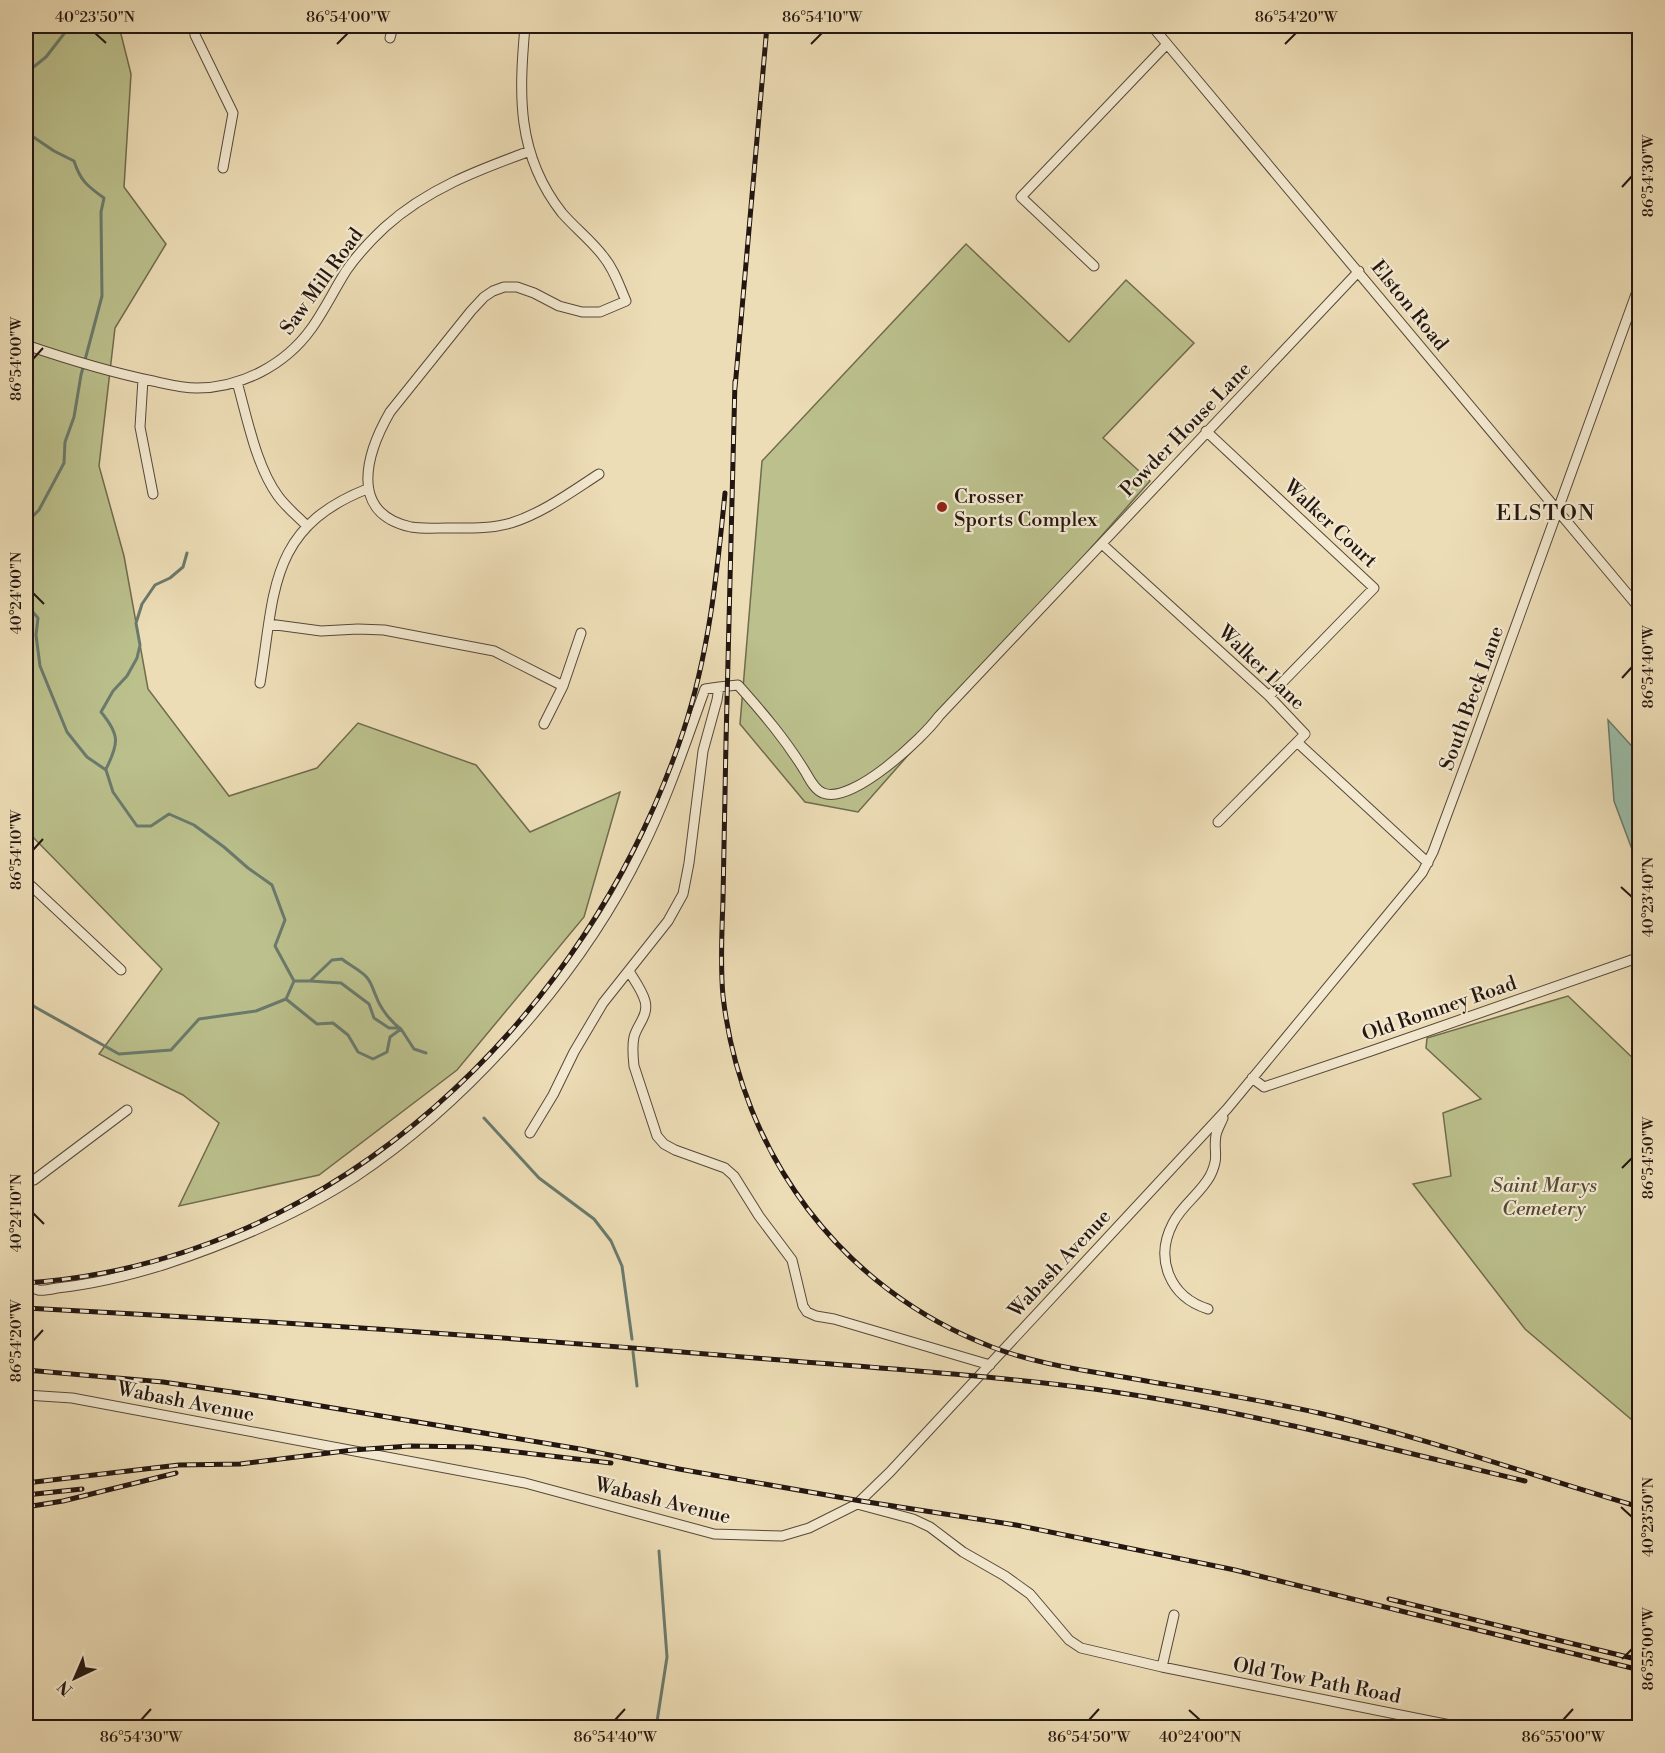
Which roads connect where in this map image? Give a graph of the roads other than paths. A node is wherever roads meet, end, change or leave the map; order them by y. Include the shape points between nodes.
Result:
1 (194, 26) edge
2 (393, 26) edge
3 (525, 26) edge
4 (1152, 26) edge
5 (390, 38) dead end
6 (1167, 44) junction
7 (530, 151) junction
8 (223, 168) dead end
9 (1094, 266) dead end
10 (1359, 272) junction
11 (1640, 283) edge
12 (26, 345) edge
13 (143, 379) junction
14 (237, 382) junction
15 (1206, 431) junction
16 (599, 474) dead end
17 (367, 489) junction
18 (153, 494) dead end
19 (1557, 511) junction
20 (307, 526) junction
21 (1102, 544) junction
22 (1640, 609) edge
23 (270, 624) junction
24 (581, 633) dead end
25 (260, 683) dead end
26 (563, 686) junction
27 (719, 687) junction
28 (1269, 696) junction
29 (544, 724) dead end
30 (1297, 742) junction
31 (1218, 822) dead end
32 (1428, 863) junction
33 (26, 881) edge
34 (1640, 957) edge
35 (122, 970) dead end
36 (628, 971) junction
37 (1252, 1078) junction
38 (126, 1110) dead end
39 (1227, 1110) junction
40 (530, 1133) dead end
41 (26, 1178) edge
42 (26, 1282) edge
43 (1208, 1309) dead end
44 (990, 1365) junction
45 (26, 1395) edge
46 (857, 1504) junction
47 (1174, 1615) dead end
48 (1162, 1667) junction
49 (1465, 1728) edge

1 - 8 street via 233,113
2 - 5 street
3 - 7 street via 520,94
4 - 6 street, Elston Road
6 - 9 street via 1021,197
6 - 10 street, Elston Road
7 - 14 street, Saw Mill Road via 455,180 404,211 354,261 298,345 268,369
7 - 17 street via 551,197 604,257 626,301 590,312 567,309 517,287 504,287 484,297 390,412 369,462
10 - 15 street, Powder House Lane
10 - 19 street, Elston Road
11 - 19 street, South Beck Lane
12 - 13 street, Saw Mill Road
13 - 14 street, Saw Mill Road via 192,388
13 - 18 street via 140,427
14 - 20 street via 270,484
15 - 21 street, Powder House Lane
15 - 28 street, Walker Court via 1374,588
16 - 17 street via 524,518 487,527 422,528 401,524 376,507
17 - 20 street via 325,510
19 - 22 street, Elston Road
19 - 32 street, South Beck Lane
20 - 23 street via 283,560
21 - 27 street, Powder House Lane via 928,731 892,764 843,792 825,794 817,790 786,742 738,685
21 - 28 street, Walker Lane
23 - 25 street
23 - 26 street via 321,631 384,630 494,651
24 - 26 street
26 - 29 street
27 - 36 street via 703,752 683,894 668,921
27 - 42 street via 705,688 676,771 641,851 590,937 556,986 446,1105 355,1177 225,1244 84,1285 39,1290
28 - 30 street, Walker Lane via 1305,734
30 - 31 street, Walker Lane
30 - 32 street
32 - 37 street, South Beck Lane
33 - 35 street
34 - 37 street, Old Romney Road via 1281,1082 1264,1087
36 - 40 street via 593,1019
36 - 44 street via 645,1001 646,1010 634,1036 634,1066 657,1136 675,1150 725,1168 734,1176 792,1260 799,1297 807,1312
37 - 39 street, Wabash Avenue
38 - 41 street via 34,1180
39 - 43 street via 1216,1136 1217,1158 1210,1175 1173,1223 1166,1246 1172,1283 1184,1297
39 - 44 street, Wabash Avenue
44 - 46 street, Wabash Avenue
45 - 46 street, Wabash Avenue via 72,1398 525,1483 710,1534 791,1535
46 - 48 street, Old Tow Path Road via 930,1527 1030,1594 1074,1645
47 - 48 street
48 - 49 street, Old Tow Path Road

